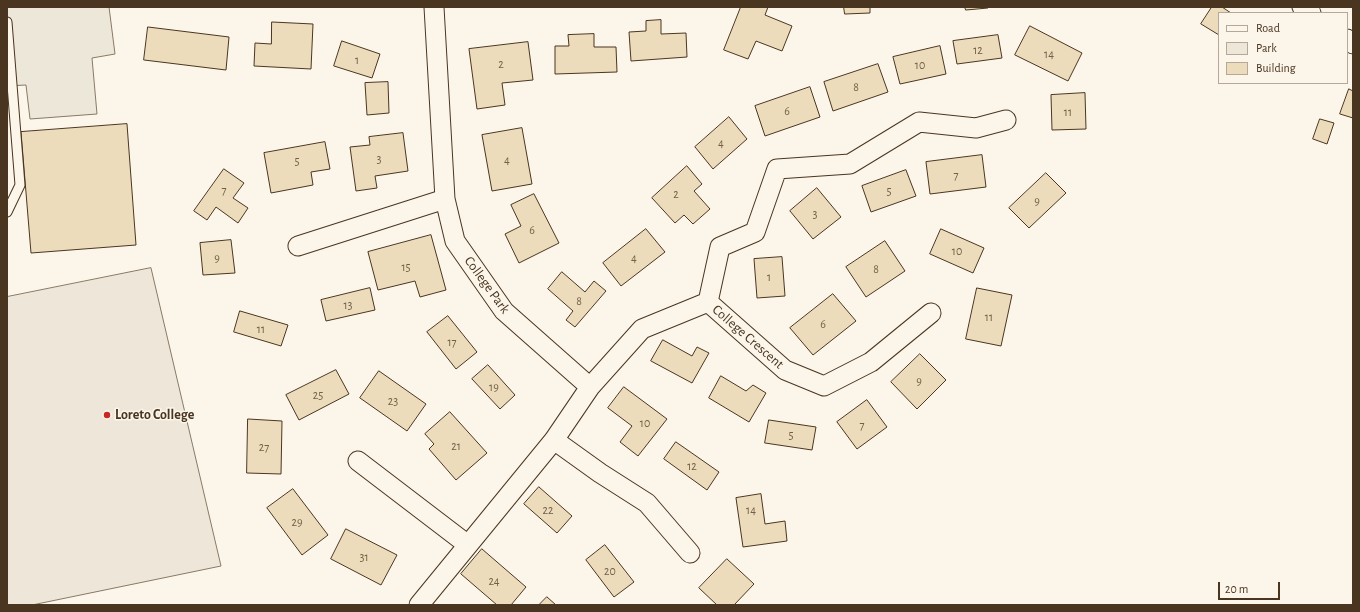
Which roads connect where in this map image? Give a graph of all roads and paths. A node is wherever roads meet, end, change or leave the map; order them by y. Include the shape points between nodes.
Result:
1 (434, 7) edge
2 (7, 22) edge
3 (1006, 120) dead end
4 (445, 199) junction
5 (7, 212) edge
6 (298, 246) dead end
7 (708, 302) junction
8 (931, 313) dead end
9 (590, 387) junction
10 (554, 440) junction
11 (358, 461) dead end
12 (468, 545) junction
13 (690, 553) dead end
14 (419, 605) edge

1 - 4 street, College Park
2 - 5 lane via 20,185
3 - 7 street via 976,128 919,122 850,164 777,169 756,232 720,247
4 - 6 street
4 - 9 street, College Park via 455,241 504,311
7 - 8 street, College Crescent via 785,370 824,386 871,362
7 - 9 street via 642,329
9 - 10 street
10 - 12 street
10 - 13 street via 647,504
11 - 12 street
12 - 14 street

